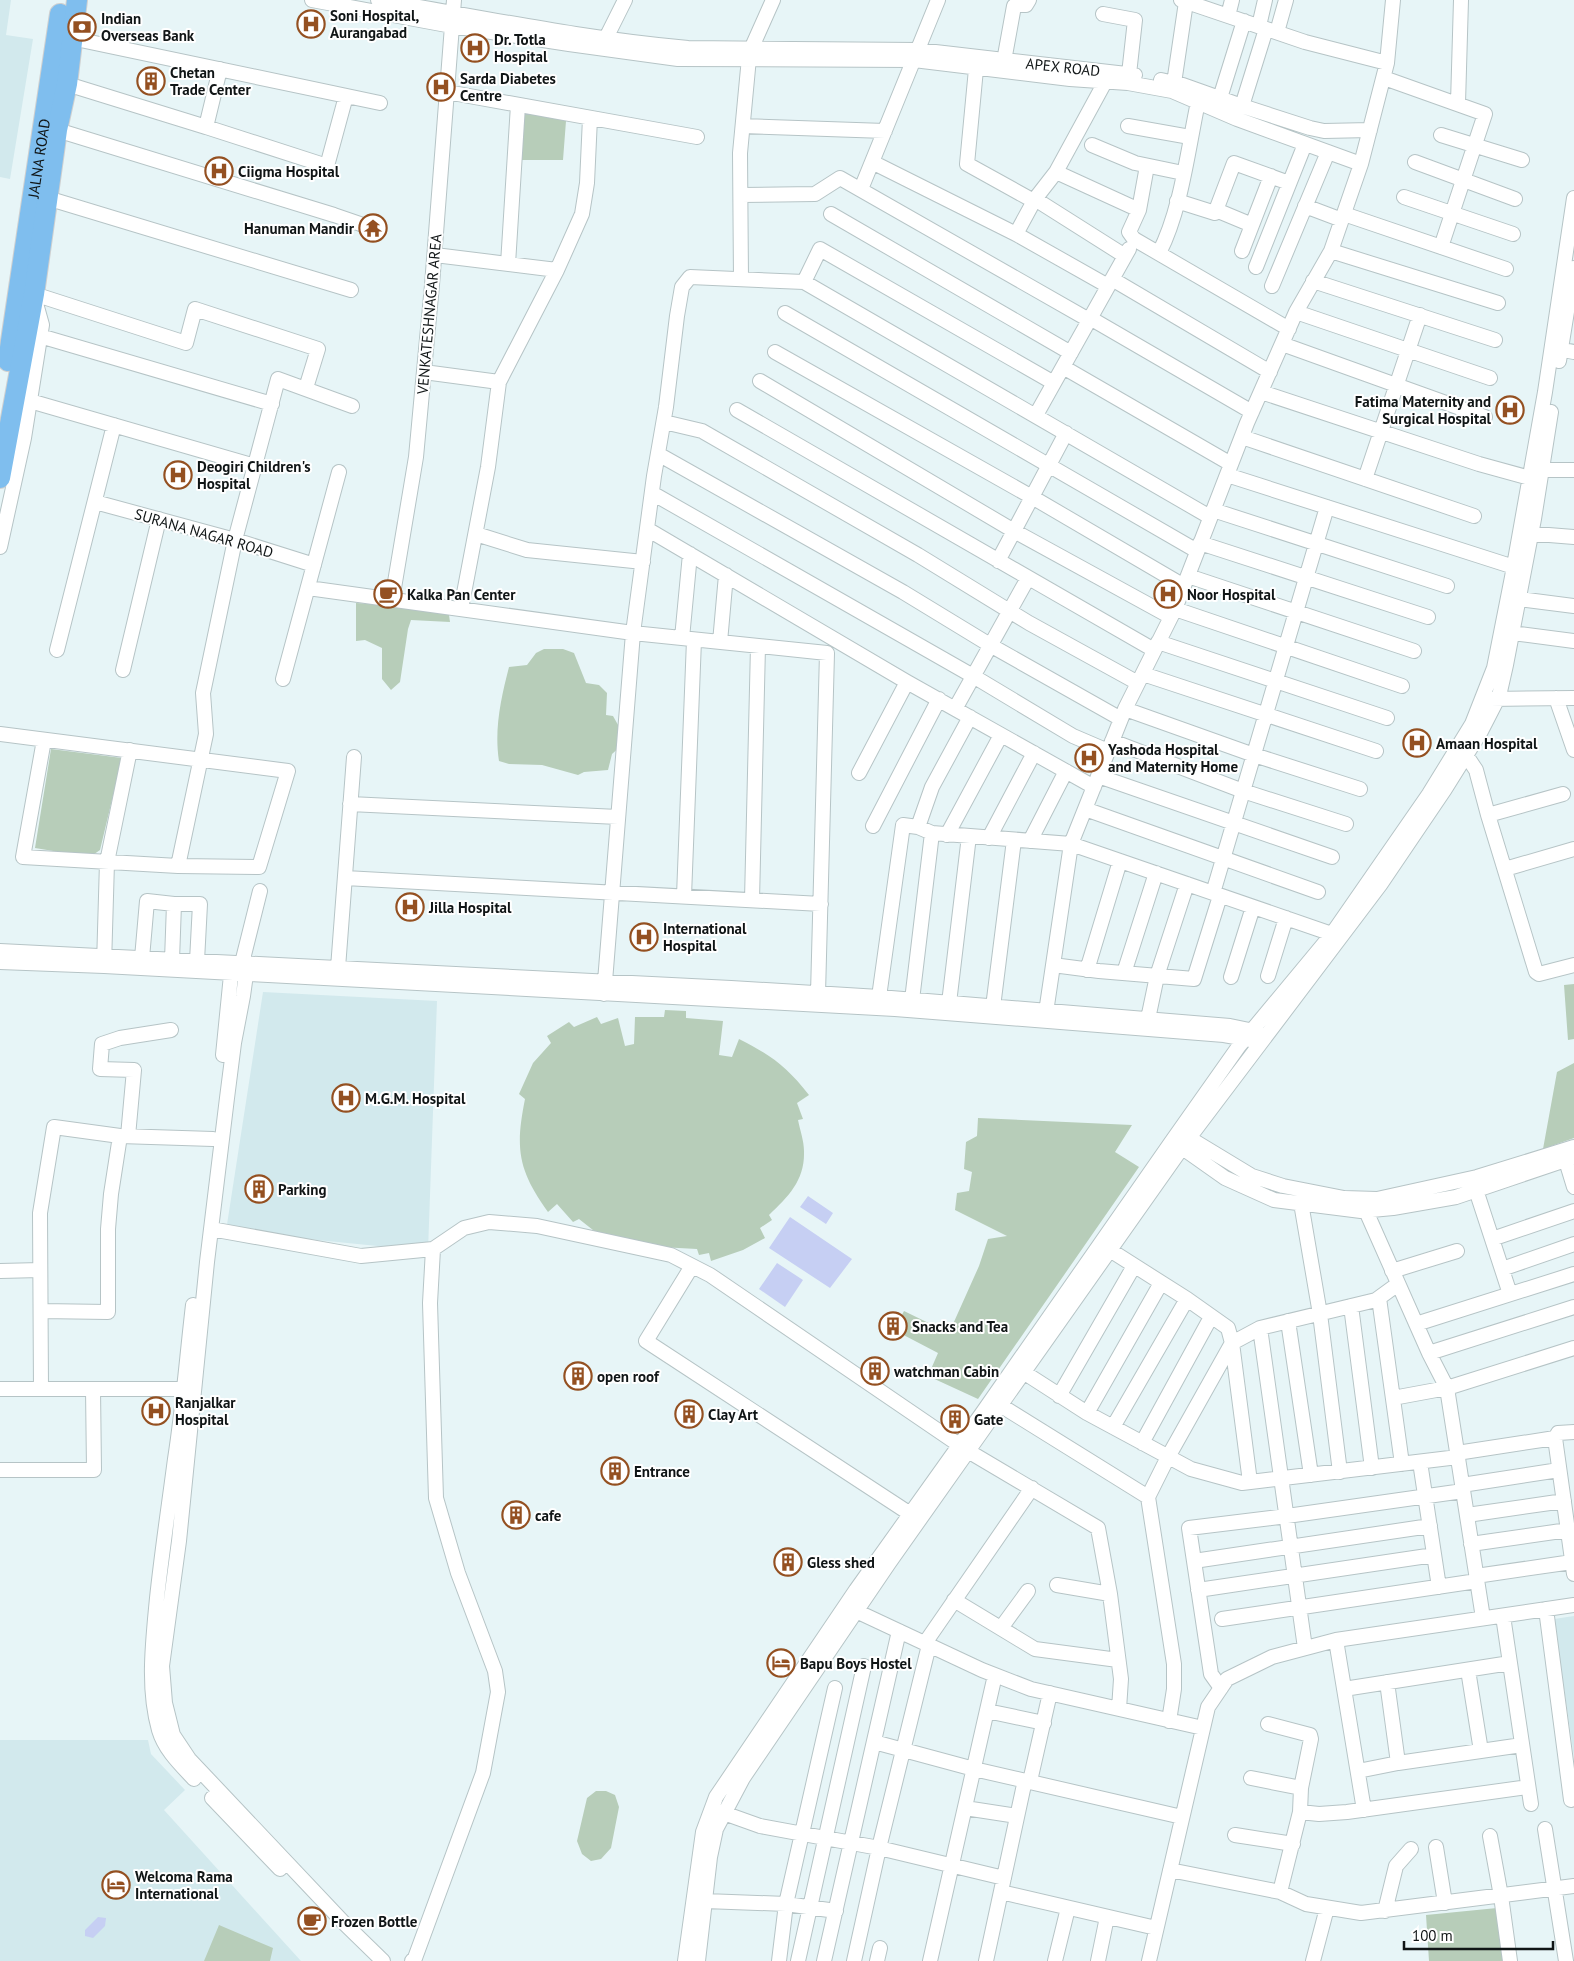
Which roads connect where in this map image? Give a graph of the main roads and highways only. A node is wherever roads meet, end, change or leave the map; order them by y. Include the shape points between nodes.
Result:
1 (63, 0) edge
2 (76, 0) edge
3 (28, 326) junction
4 (5, 349) edge
5 (0, 406) edge
6 (0, 478) edge

1 - 3 highway, JALNA ROAD
2 - 3 highway, JALNA ROAD via 67,84 57,130
3 - 4 highway
3 - 6 highway
4 - 5 highway

